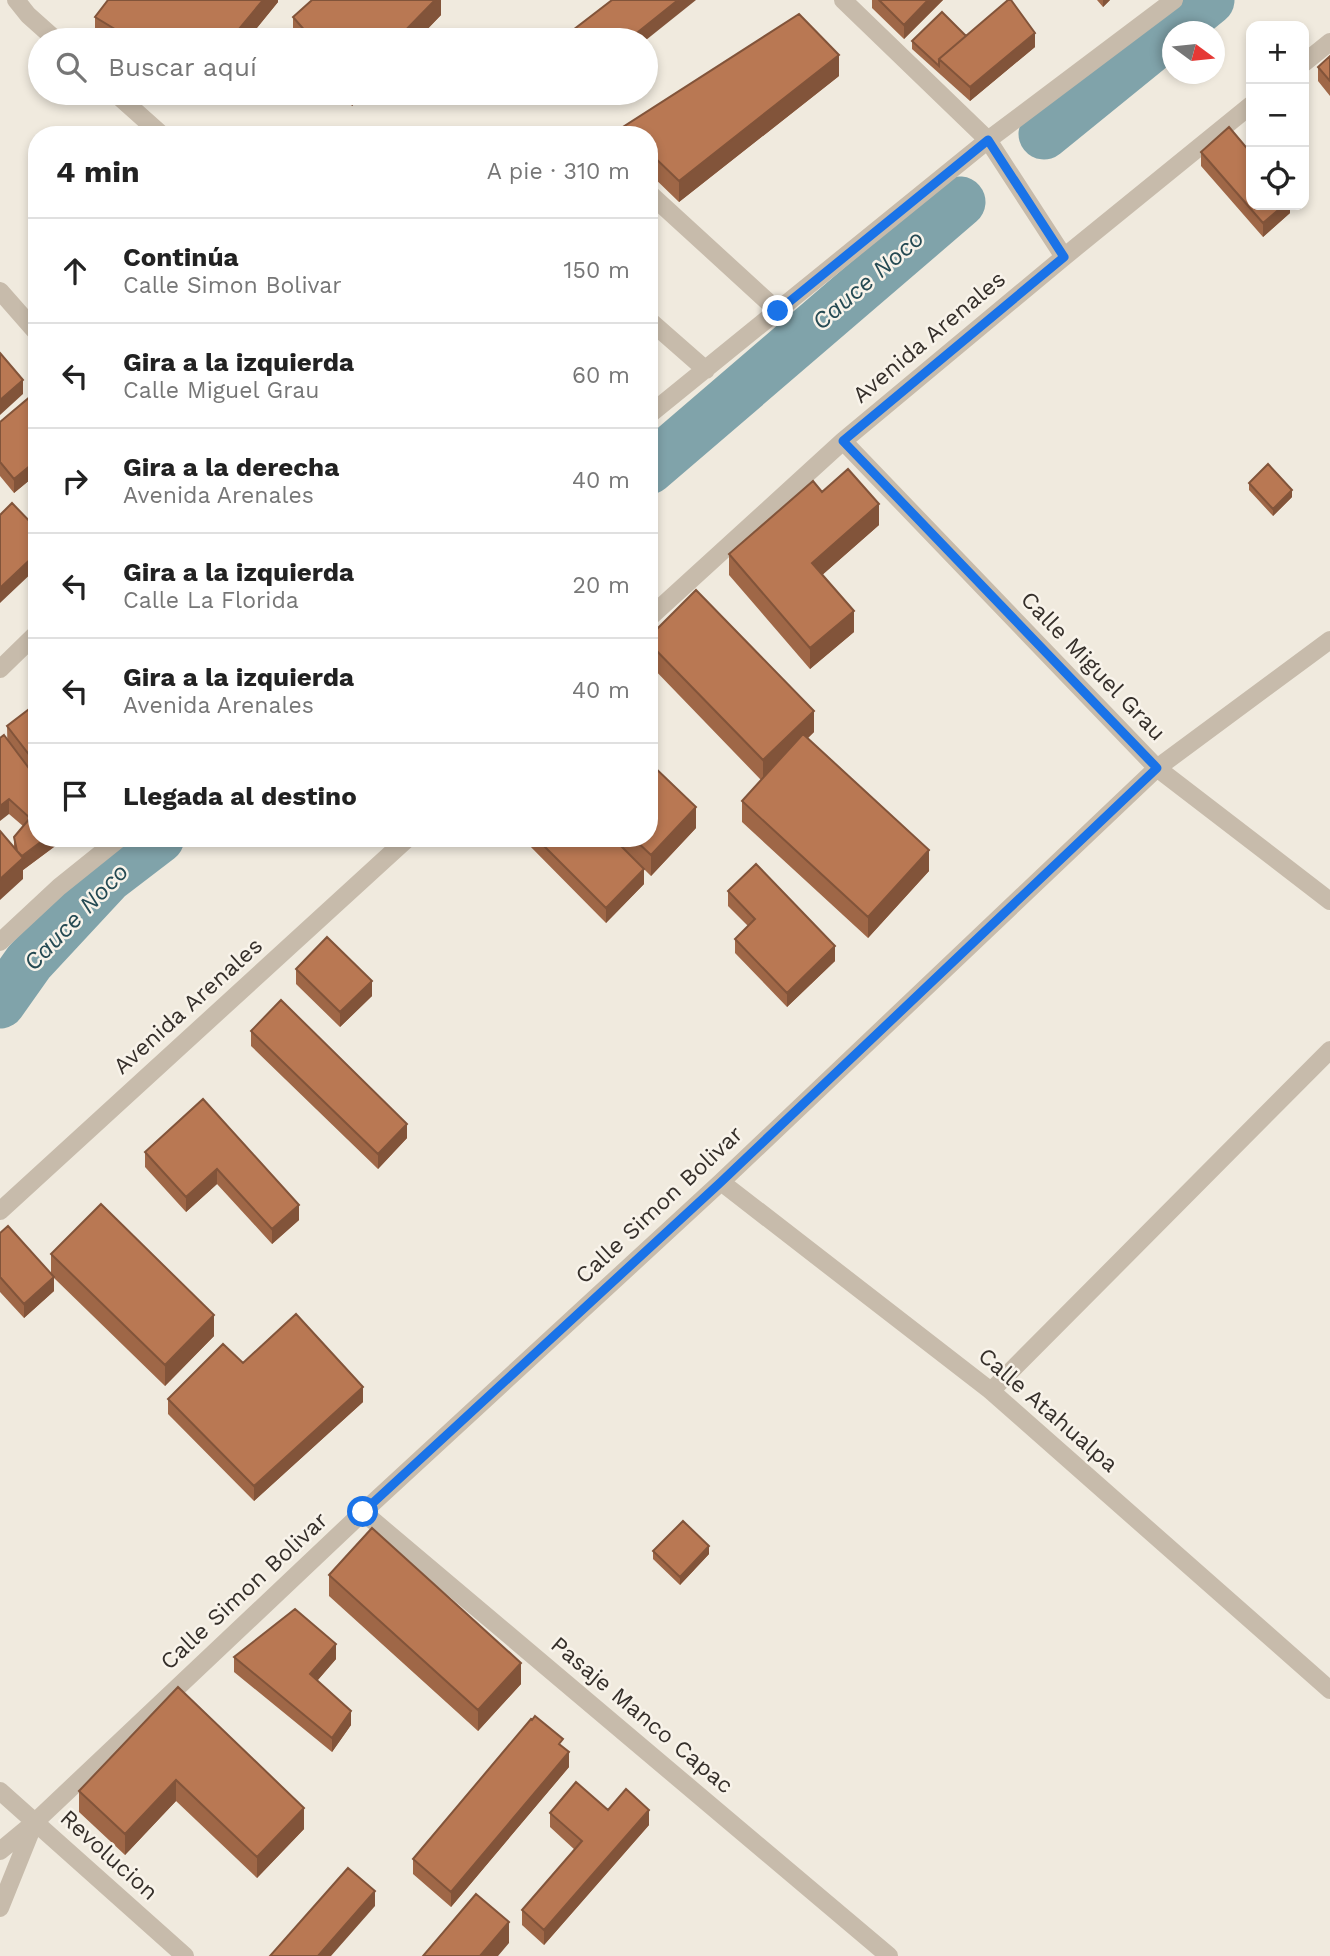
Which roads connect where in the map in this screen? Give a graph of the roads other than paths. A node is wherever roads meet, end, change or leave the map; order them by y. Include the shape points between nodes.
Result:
1 (16, 0) edge
2 (843, 0) edge
3 (1174, 0) edge
4 (42, 28) edge
5 (1330, 41) edge
6 (1309, 59) edge
7 (128, 105) edge
8 (1246, 109) edge
9 (152, 126) edge
10 (988, 140) junction
11 (658, 201) edge
12 (1064, 257) junction
13 (0, 292) edge
14 (778, 311) junction
15 (28, 323) edge
16 (658, 328) edge
17 (706, 370) junction
18 (658, 408) edge
19 (843, 441) junction
20 (658, 610) edge
21 (1330, 640) edge
22 (28, 642) edge
23 (0, 669) edge
24 (1157, 768) junction
25 (109, 847) edge
26 (398, 847) edge
27 (1330, 901) edge
28 (0, 942) edge
29 (1330, 1050) edge
30 (721, 1182) junction
31 (0, 1211) edge
32 (991, 1391) junction
33 (363, 1512) junction
34 (1330, 1690) edge
35 (0, 1791) edge
36 (35, 1822) junction
37 (0, 1851) edge
38 (0, 1908) edge
39 (185, 1956) edge
40 (889, 1956) edge

1 - 4 street
2 - 10 street
3 - 10 street
5 - 6 street
7 - 9 street
8 - 12 street, Avenida Arenales
10 - 12 street
10 - 14 street
11 - 14 street
12 - 19 street, Avenida Arenales
13 - 15 street
14 - 17 street
16 - 17 street
17 - 18 street
19 - 20 street, Avenida Arenales
19 - 24 street, Calle Miguel Grau
21 - 24 street, Calle Simon Bolivar
22 - 23 street
24 - 27 street, Calle Miguel Grau
24 - 30 street, Calle Simon Bolivar
25 - 28 street
26 - 31 street, Avenida Arenales
29 - 32 street
30 - 32 street, Calle Atahualpa
30 - 33 street, Calle Simon Bolivar
32 - 34 street, Calle Atahualpa
33 - 36 street, Calle Simon Bolivar
33 - 40 street, Pasaje Manco Capac
35 - 36 street, Revolucion
36 - 37 street, Calle Simon Bolivar
36 - 38 street
36 - 39 street, Revolucion

